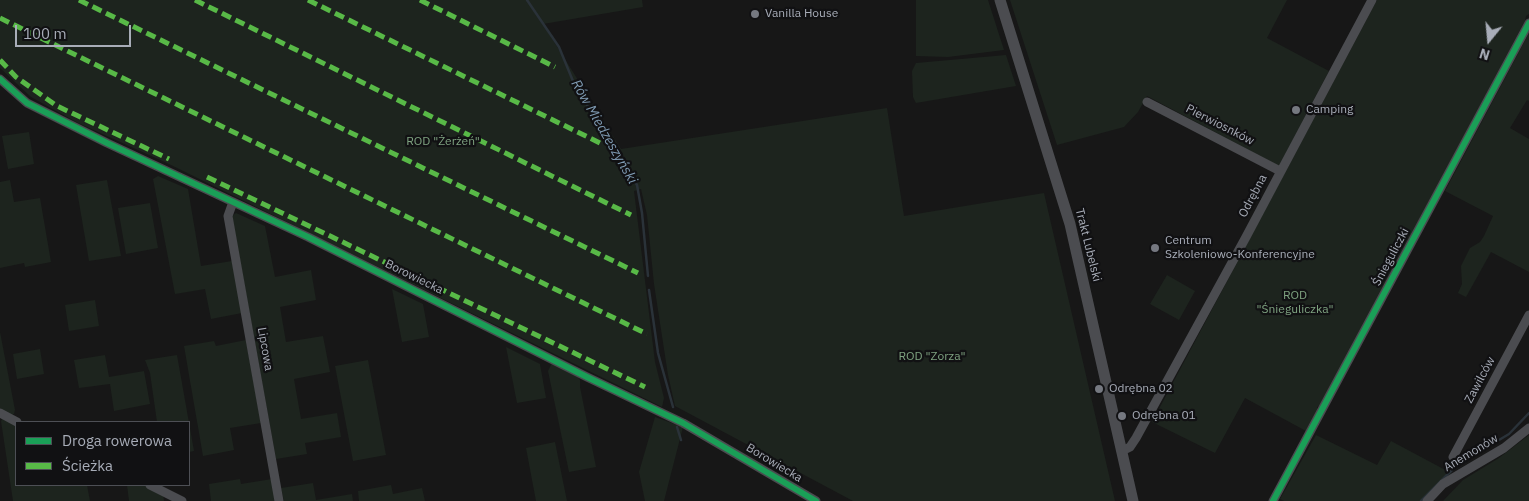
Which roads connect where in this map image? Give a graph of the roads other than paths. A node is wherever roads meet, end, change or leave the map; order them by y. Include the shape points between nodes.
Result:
1 (1000, 0) edge
2 (1372, 0) edge
3 (1529, 24) edge
4 (0, 79) edge
5 (1147, 102) dead end
6 (1280, 171) junction
7 (233, 202) junction
8 (1529, 315) edge
9 (0, 413) edge
10 (16, 421) edge
11 (1529, 428) edge
12 (1122, 450) junction
13 (1453, 457) dead end
14 (152, 486) edge
15 (182, 501) edge
16 (279, 501) edge
17 (816, 501) edge
18 (1133, 501) edge
19 (1273, 501) edge
20 (1427, 501) edge

1 - 12 street, Trakt Lubelski via 1065,208
2 - 6 street, Odrębna
3 - 19 street, Śnieguliczki
4 - 7 street, Borowiecka via 27,103
5 - 6 street, Pierwiosnków
6 - 12 street, Odrębna via 1136,438
7 - 16 street, Lipcowa via 228,216
7 - 17 street, Borowiecka via 683,423
8 - 13 street, Zawilców
9 - 10 street
11 - 20 street, Anemonów via 1504,448 1443,484
12 - 18 street, Trakt Lubelski
14 - 15 street

